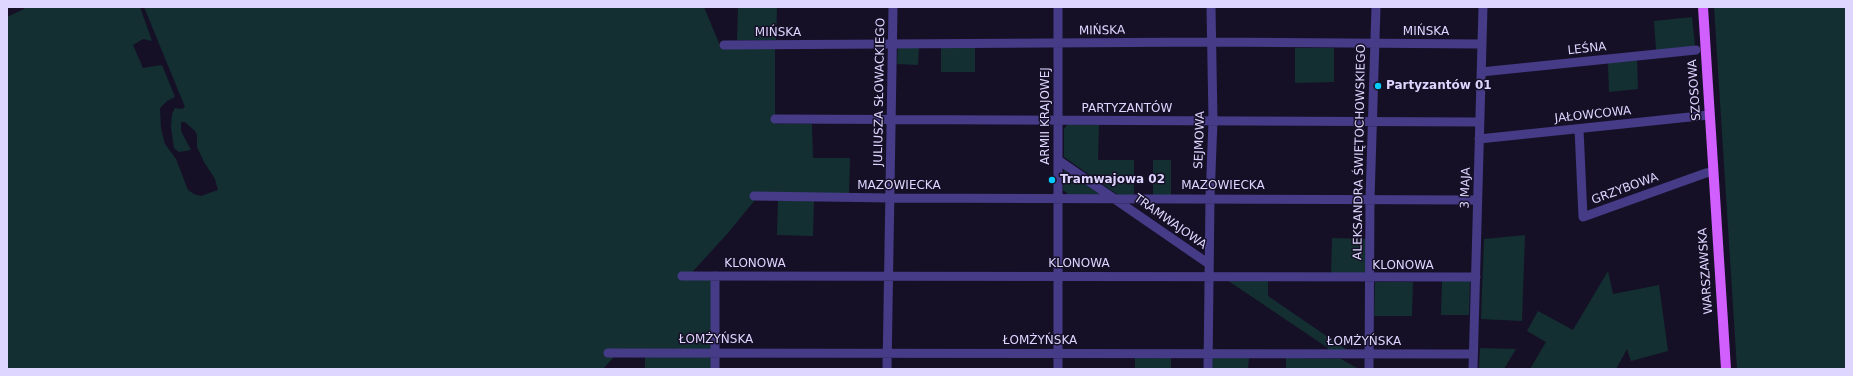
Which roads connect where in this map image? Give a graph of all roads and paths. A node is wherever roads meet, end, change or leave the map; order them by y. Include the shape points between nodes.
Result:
1 (893, 7) edge
2 (1058, 7) edge
3 (1212, 7) edge
4 (1376, 7) edge
5 (1483, 7) edge
6 (1703, 7) edge
7 (1211, 42) junction
8 (892, 43) junction
9 (1058, 44) junction
10 (1374, 44) junction
11 (1481, 44) junction
12 (724, 45) dead end
13 (1696, 50) dead end
14 (1481, 72) junction
15 (1709, 115) junction
16 (775, 119) dead end
17 (892, 120) junction
18 (1373, 120) junction
19 (1058, 121) junction
20 (1213, 121) junction
21 (1480, 122) junction
22 (1579, 129) junction
23 (1479, 139) junction
24 (1058, 160) junction
25 (1713, 172) junction
26 (754, 196) dead end
27 (891, 198) junction
28 (1058, 198) junction
29 (1115, 198) junction
30 (1210, 198) junction
31 (1370, 199) junction
32 (1477, 200) junction
33 (1209, 264) junction
34 (682, 276) dead end
35 (715, 276) junction
36 (1058, 276) junction
37 (1209, 276) junction
38 (889, 277) junction
39 (1476, 277) junction
40 (1370, 278) junction
41 (715, 352) junction
42 (608, 353) dead end
43 (888, 353) junction
44 (1058, 353) junction
45 (1208, 354) junction
46 (1369, 354) junction
47 (1473, 354) junction
48 (715, 369) edge
49 (887, 369) edge
50 (1058, 369) edge
51 (1208, 369) edge
52 (1369, 369) edge
53 (1473, 369) edge
54 (1726, 369) edge

1 - 8 street, JULIUSZA SŁOWACKIEGO
2 - 9 street, ARMII KRAJOWEJ
3 - 7 street, SEJMOWA
4 - 10 street, ALEKSANDRA ŚWIĘTOCHOWSKIEGO
5 - 11 street, 3 MAJA
6 - 15 main road, SZOSOWA
7 - 9 street, MIŃSKA
7 - 10 street, MIŃSKA
7 - 20 street, SEJMOWA
8 - 9 street, MIŃSKA
8 - 12 street, MIŃSKA
8 - 17 street, JULIUSZA SŁOWACKIEGO
9 - 19 street, ARMII KRAJOWEJ
10 - 11 street, MIŃSKA
10 - 18 street, ALEKSANDRA ŚWIĘTOCHOWSKIEGO
11 - 14 street, 3 MAJA
13 - 14 street, LEŚNA
14 - 21 street, 3 MAJA
15 - 22 street, JAŁOWCOWA
15 - 25 main road, SZOSOWA
16 - 17 street, PARTYZANTÓW
17 - 19 street, PARTYZANTÓW
17 - 27 street, JULIUSZA SŁOWACKIEGO
18 - 20 street, PARTYZANTÓW
18 - 21 street, PARTYZANTÓW
18 - 31 street, ALEKSANDRA ŚWIĘTOCHOWSKIEGO
19 - 20 street, PARTYZANTÓW
19 - 24 street, ARMII KRAJOWEJ
20 - 30 street, SEJMOWA
21 - 23 street, 3 MAJA
22 - 23 street, JAŁOWCOWA
22 - 25 street, GRZYBOWA via 1583,216
23 - 32 street, 3 MAJA
24 - 28 street, ARMII KRAJOWEJ
24 - 29 street, TRAMWAJOWA
25 - 54 main road, WARSZAWSKA
26 - 27 street, MAZOWIECKA
27 - 28 street, MAZOWIECKA
27 - 38 street, JULIUSZA SŁOWACKIEGO
28 - 29 street, MAZOWIECKA
28 - 36 street, ARMII KRAJOWEJ
29 - 30 street, MAZOWIECKA
29 - 33 street, TRAMWAJOWA
30 - 31 street, MAZOWIECKA
30 - 33 street, SEJMOWA
31 - 32 street, MAZOWIECKA
31 - 40 street, ALEKSANDRA ŚWIĘTOCHOWSKIEGO
32 - 39 street, 3 MAJA
33 - 37 street, SEJMOWA
34 - 35 street, KLONOWA
35 - 38 street, KLONOWA
35 - 41 street
36 - 37 street, KLONOWA
36 - 38 street, KLONOWA
36 - 44 street, ARMII KRAJOWEJ
37 - 40 street, KLONOWA
37 - 45 street, SEJMOWA
38 - 43 street, JULIUSZA SŁOWACKIEGO
39 - 40 street, KLONOWA
39 - 47 street, 3 MAJA
40 - 46 street, ALEKSANDRA ŚWIĘTOCHOWSKIEGO
41 - 42 street, ŁOMŻYŃSKA
41 - 43 street, ŁOMŻYŃSKA
41 - 48 street
43 - 44 street, ŁOMŻYŃSKA
43 - 49 street, JULIUSZA SŁOWACKIEGO
44 - 45 street, ŁOMŻYŃSKA
44 - 50 street, ARMII KRAJOWEJ
45 - 46 street, ŁOMŻYŃSKA
45 - 51 street, SEJMOWA
46 - 47 street, ŁOMŻYŃSKA
46 - 52 street, ALEKSANDRA ŚWIĘTOCHOWSKIEGO
47 - 53 street, 3 MAJA

